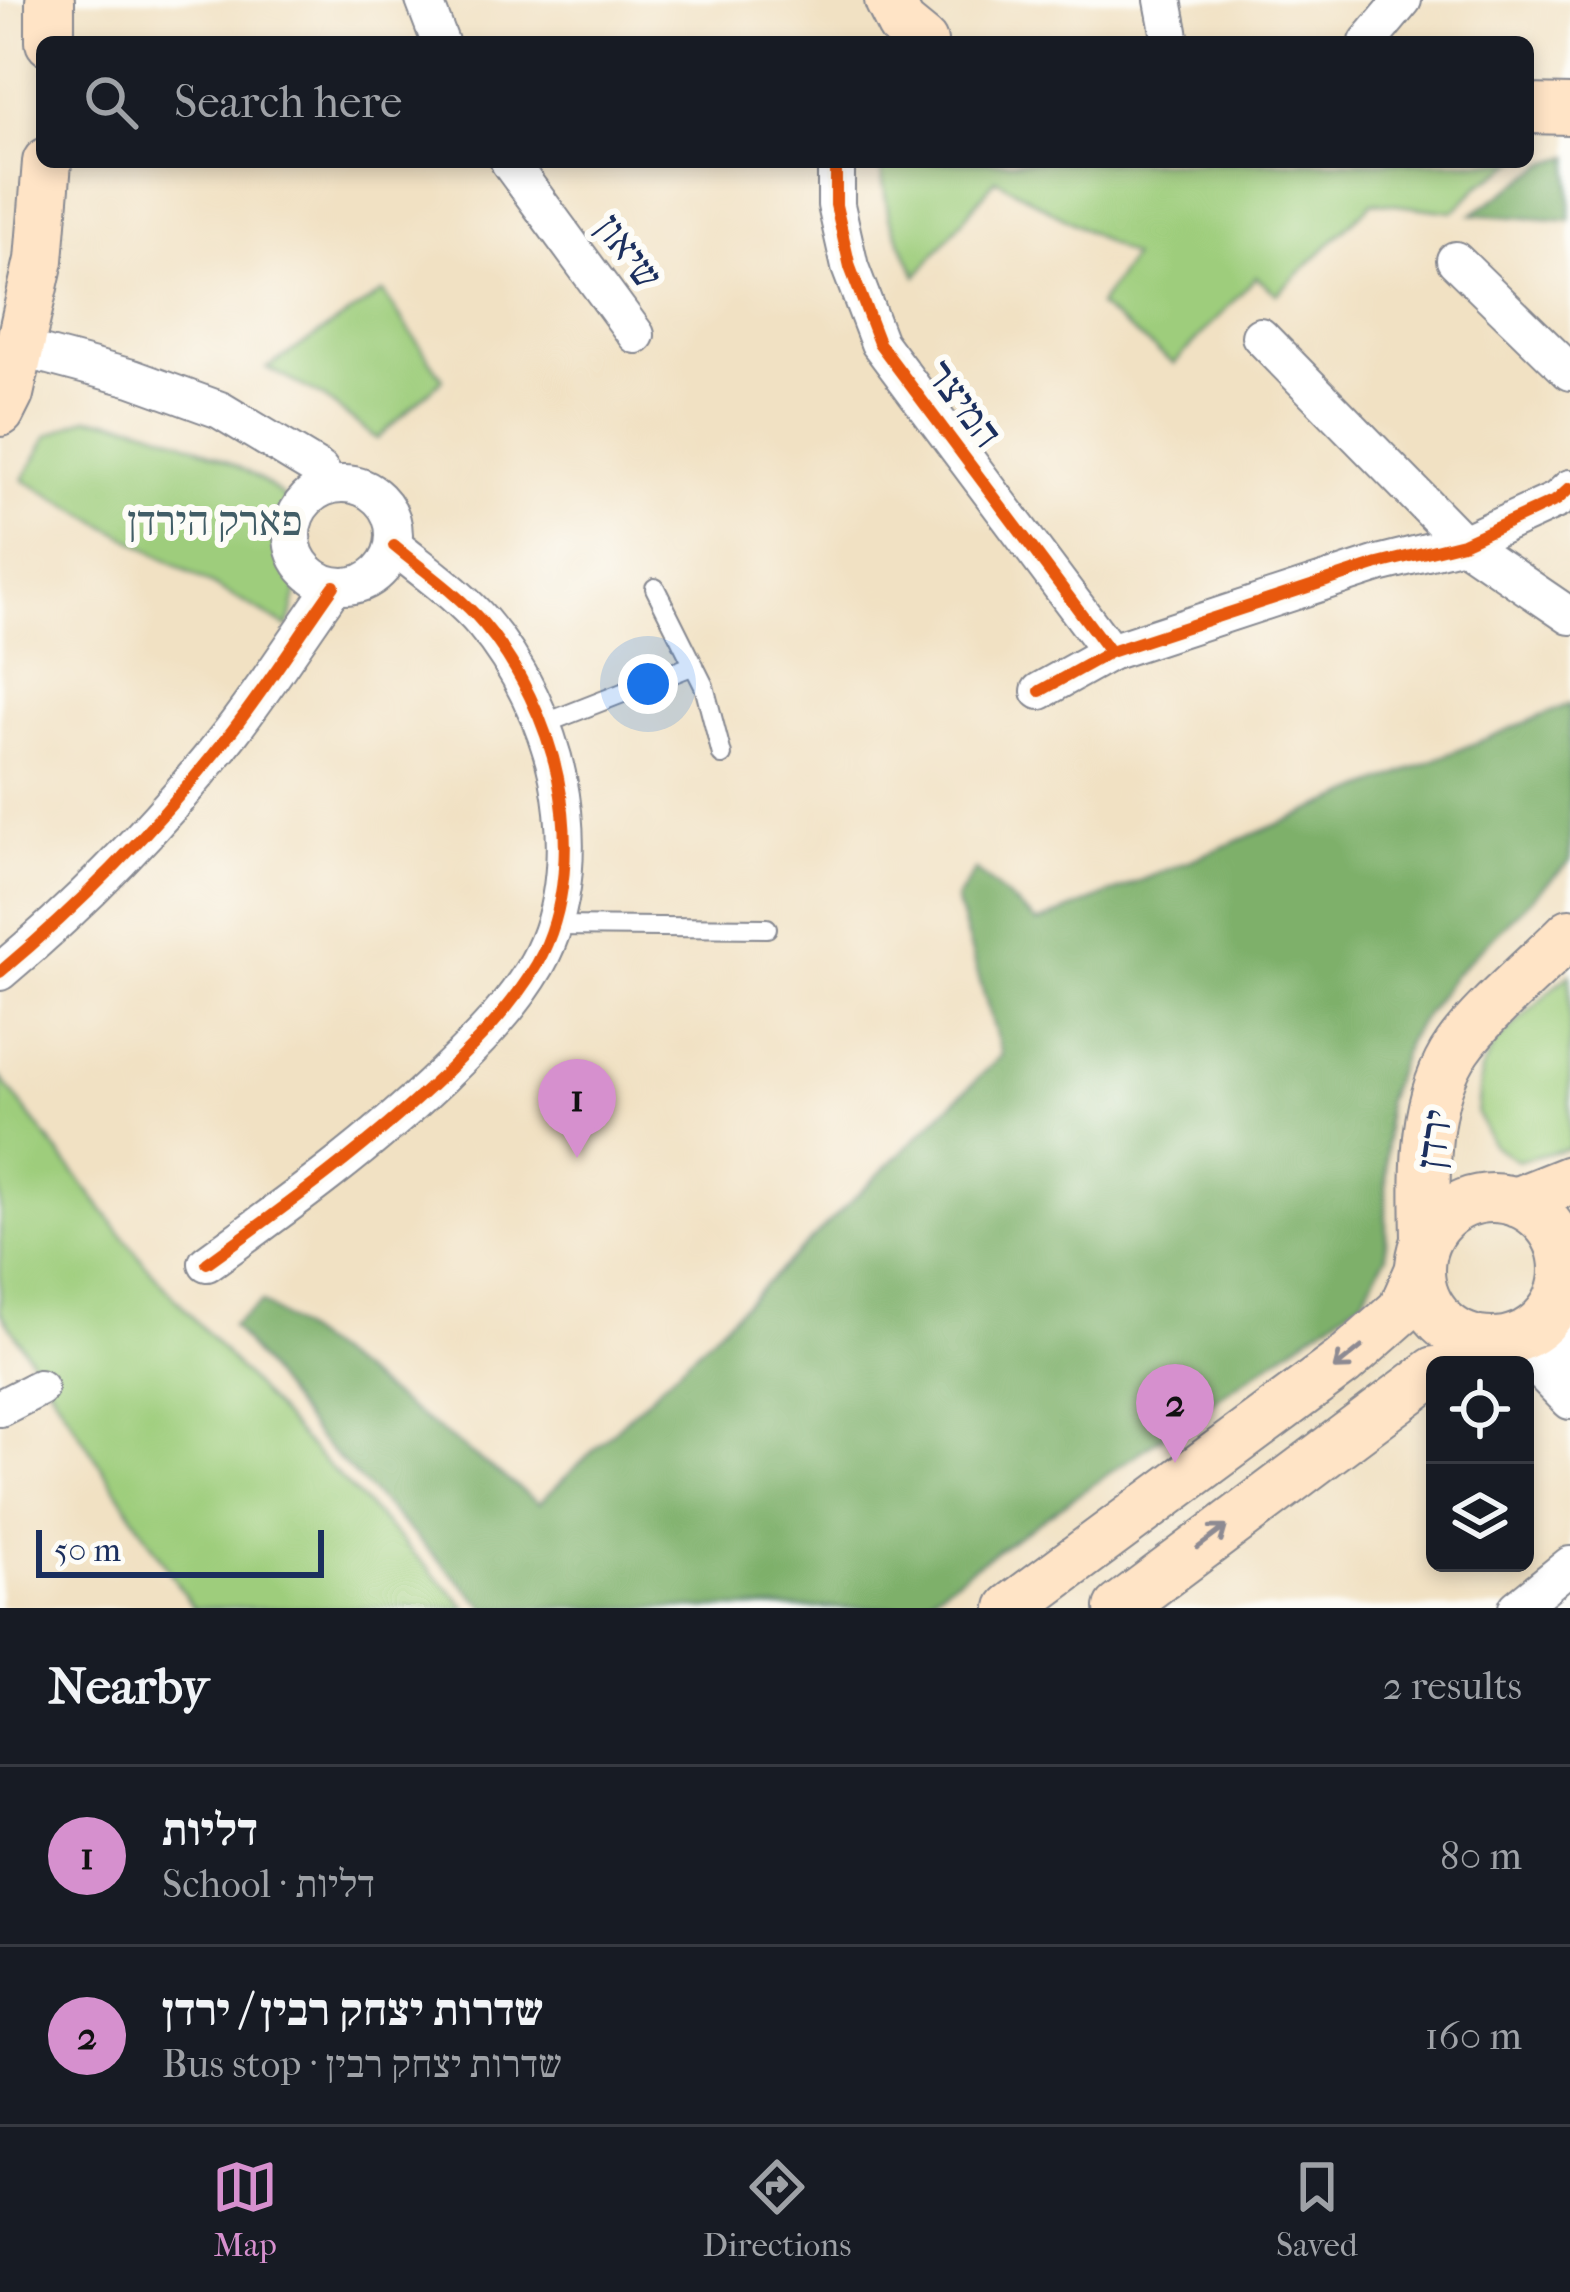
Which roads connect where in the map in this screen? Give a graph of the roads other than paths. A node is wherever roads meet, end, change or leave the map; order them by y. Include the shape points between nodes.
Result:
1 (50, 0) edge
2 (424, 0) edge
3 (1162, 0) edge
4 (1403, 0) edge
5 (50, 36) edge
6 (438, 36) edge
7 (1171, 36) edge
8 (1373, 36) edge
9 (1534, 109) edge
10 (1570, 110) edge
11 (46, 168) edge
12 (513, 168) edge
13 (836, 168) edge
14 (1455, 260) dead end
15 (637, 335) dead end
16 (1260, 336) dead end
17 (19, 348) junction
18 (1570, 373) edge
19 (0, 412) edge
20 (328, 485) junction
21 (1570, 488) edge
22 (1463, 543) junction
23 (394, 546) junction
24 (334, 586) junction
25 (656, 588) dead end
26 (1570, 616) edge
27 (1111, 652) junction
28 (694, 664) junction
29 (1040, 692) dead end
30 (541, 725) junction
31 (722, 755) dead end
32 (551, 926) junction
33 (767, 928) dead end
34 (1570, 933) edge
35 (0, 972) edge
36 (1459, 1044) junction
37 (1570, 1180) edge
38 (1510, 1200) junction
39 (1423, 1254) junction
40 (207, 1262) dead end
41 (1564, 1287) edge
42 (1475, 1349) edge
43 (1426, 1378) edge
44 (1570, 1387) edge
45 (39, 1388) dead end
46 (1570, 1400) edge
47 (0, 1408) edge
48 (1570, 1565) edge
49 (1010, 1608) edge
50 (1119, 1608) edge
51 (1517, 1608) edge

1 - 5 main road
2 - 6 street
3 - 7 street
4 - 8 street
9 - 10 main road
11 - 17 main road via 39,260
12 - 15 street, שיאון
13 - 27 street, המיצר via 850,267 879,344
14 - 18 street
16 - 22 street
17 - 19 main road
17 - 20 street via 220,410 320,470
20 - 23 street via 378,496 389,510
20 - 24 street via 300,506 291,540 303,568
21 - 22 street
22 - 26 street
22 - 27 street via 1378,563
23 - 24 street via 364,582
23 - 30 street via 483,623
24 - 35 street via 162,815 73,911
25 - 28 lane
27 - 29 street
28 - 30 lane
28 - 31 lane
30 - 32 street via 566,819 561,898
32 - 33 lane
32 - 40 street via 538,963 494,1025 329,1175
34 - 36 main road, ירדן
36 - 38 main road, ירדן via 1453,1142 1481,1184
36 - 39 main road, ירדן via 1444,1071 1429,1142
37 - 38 main road
38 - 39 main road via 1462,1204 1442,1218
38 - 41 main road via 1548,1223 1561,1248
39 - 42 main road via 1421,1288 1430,1307
39 -> 49 main road via 1402,1310 1378,1334
41 - 42 main road via 1545,1321
41 - 44 street via 1557,1330
42 - 46 street via 1521,1351
50 -> 43 main road
45 - 47 street
48 - 51 street

